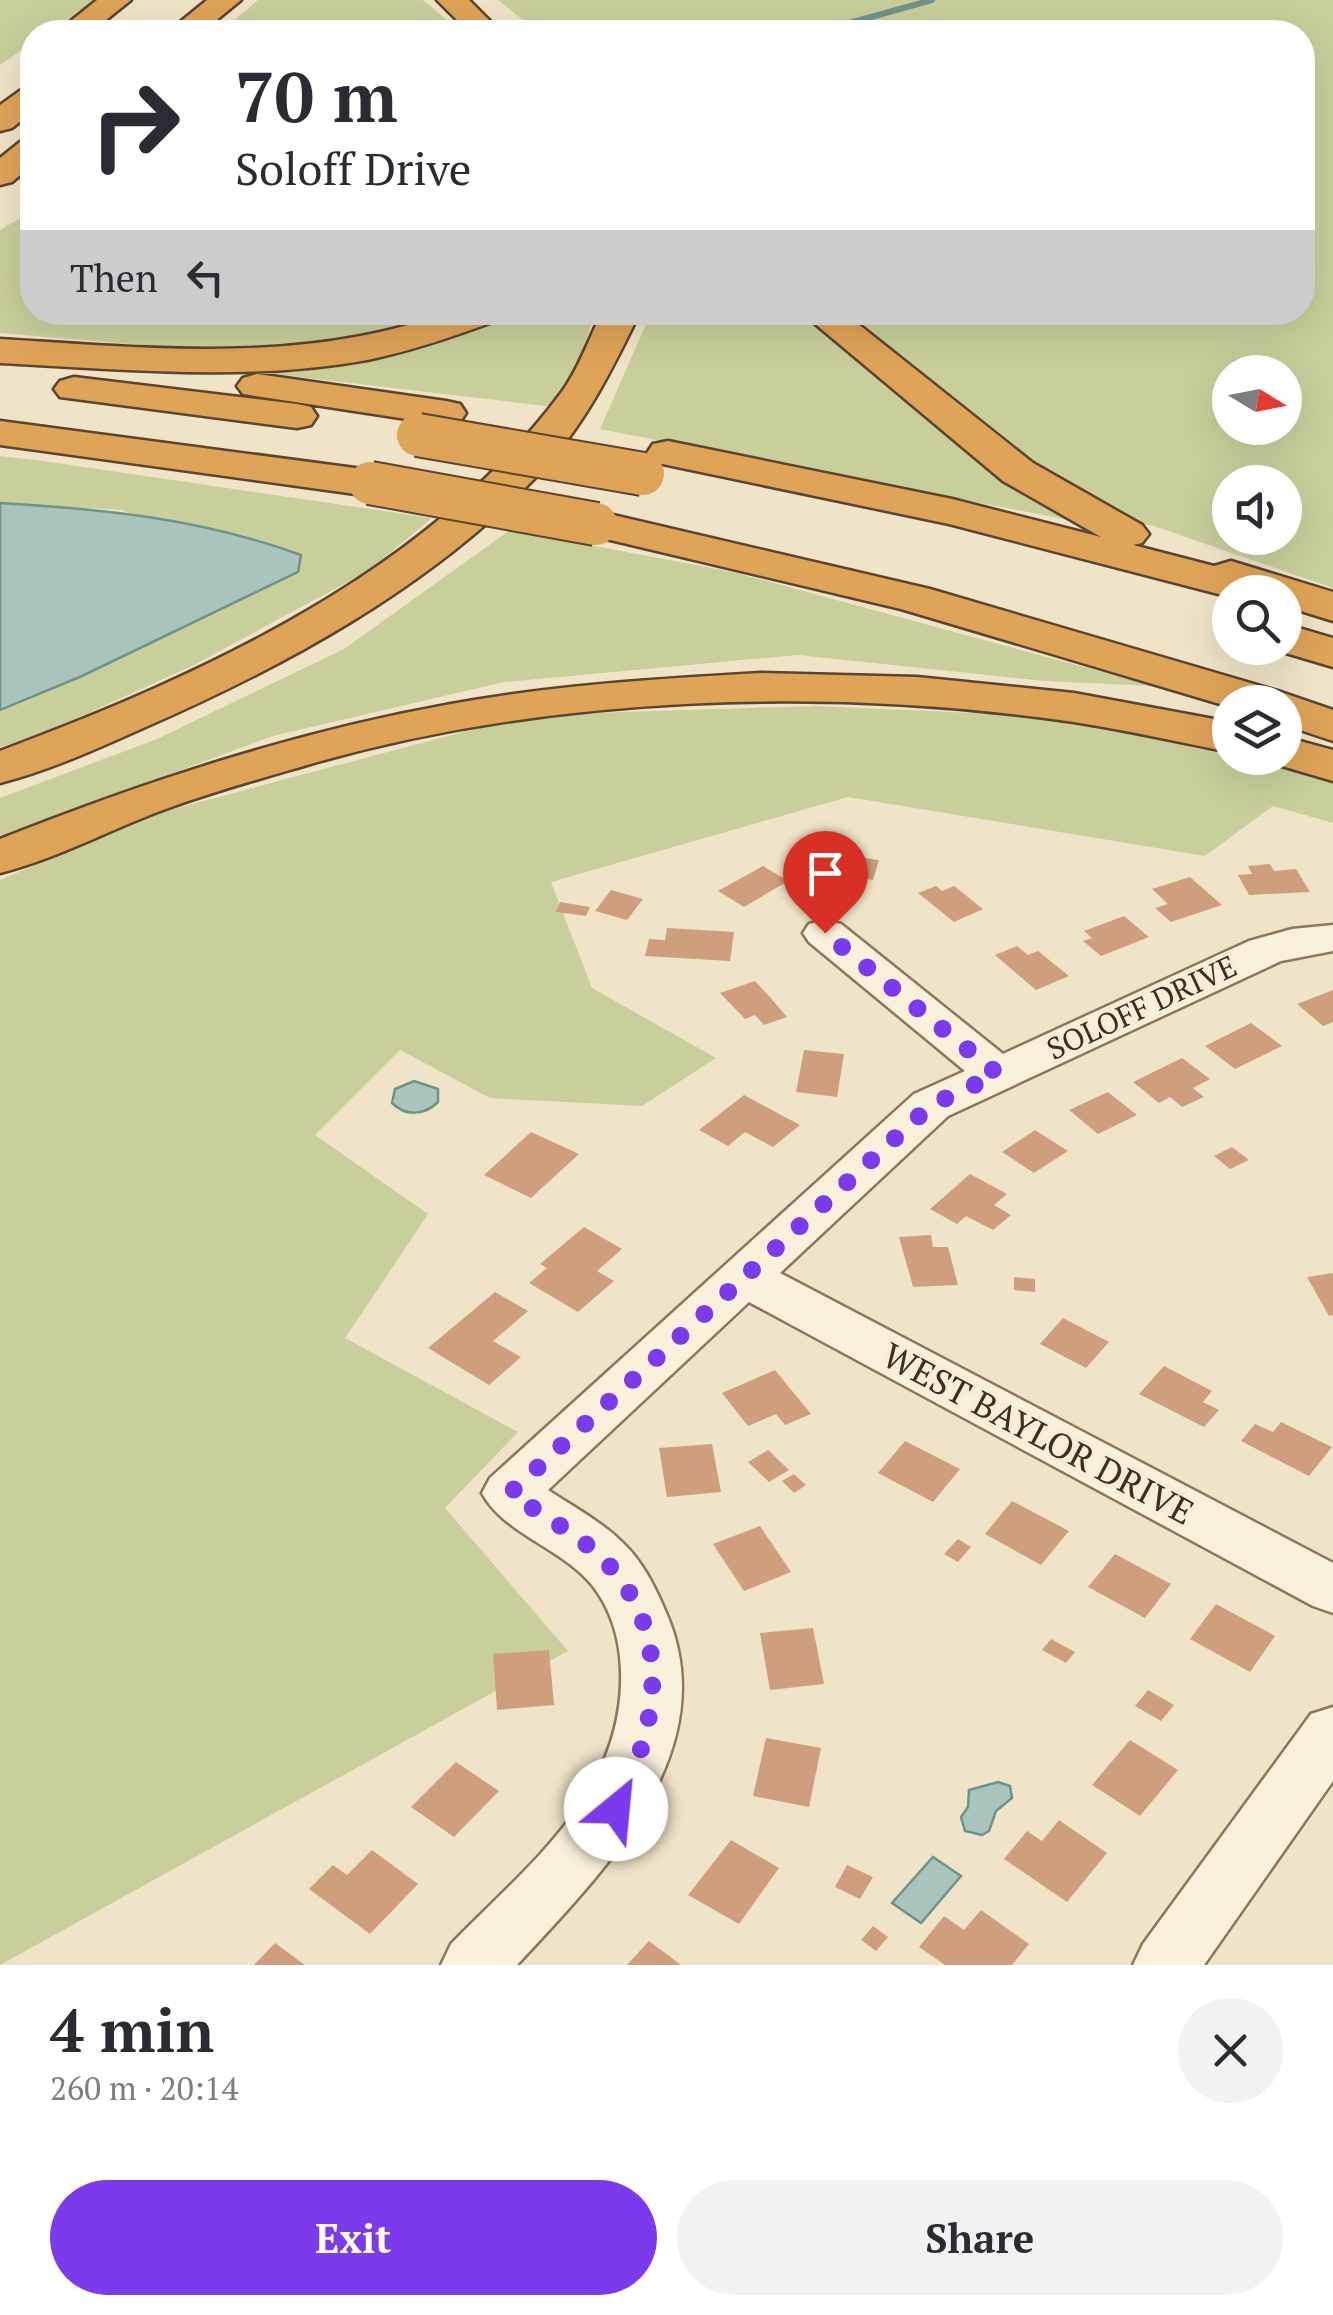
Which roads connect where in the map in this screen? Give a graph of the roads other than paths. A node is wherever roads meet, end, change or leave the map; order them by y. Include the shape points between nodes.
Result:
1 (116, 0) edge
2 (226, 0) edge
3 (452, 0) edge
4 (148, 11) dead end
5 (88, 20) edge
6 (135, 20) edge
7 (199, 20) edge
8 (473, 20) edge
9 (18, 84) edge
10 (0, 121) edge
11 (450, 325) edge
12 (617, 325) edge
13 (835, 325) edge
14 (0, 352) edge
15 (0, 381) edge
16 (432, 424) junction
17 (0, 433) edge
18 (656, 463) junction
19 (1212, 579) edge
20 (1302, 603) edge
21 (1333, 609) edge
22 (1212, 617) edge
23 (1302, 643) edge
24 (1333, 653) edge
25 (1212, 687) edge
26 (1302, 716) edge
27 (1333, 726) edge
28 (1212, 733) edge
29 (1302, 757) edge
30 (1333, 766) edge
31 (0, 768) edge
32 (0, 857) edge
33 (825, 933) dead end
34 (1333, 938) edge
35 (998, 1074) junction
36 (743, 1276) junction
37 (1333, 1590) edge
38 (1333, 1732) edge
39 (474, 1965) edge
40 (1166, 1965) edge

1 - 5 highway
2 - 7 highway
3 - 8 highway
4 - 6 highway
9 - 10 highway
11 - 14 highway via 398,344 318,357 230,361
12 - 31 highway via 601,363 548,437 504,486 430,547 230,672
13 - 21 highway via 982,446 1071,505 1131,536
14 - 16 highway
15 - 16 highway
16 - 18 highway, bridge
17 - 25 highway, bridge via 370,483 596,524 914,599
18 - 19 highway via 952,512
18 - 22 highway
20 - 21 highway
23 - 24 highway
26 - 27 highway
28 - 32 highway via 1087,708 917,690 721,689 523,703 244,765
29 - 30 highway
33 - 35 street
34 - 35 street, SOLOFF DRIVE via 1265,951
35 - 36 street, SOLOFF DRIVE via 931,1105
36 - 37 street, WEST BAYLOR DRIVE
36 - 39 street, SOLOFF DRIVE via 510,1493 603,1560 628,1594 646,1634 652,1721 616,1809
38 - 40 street

